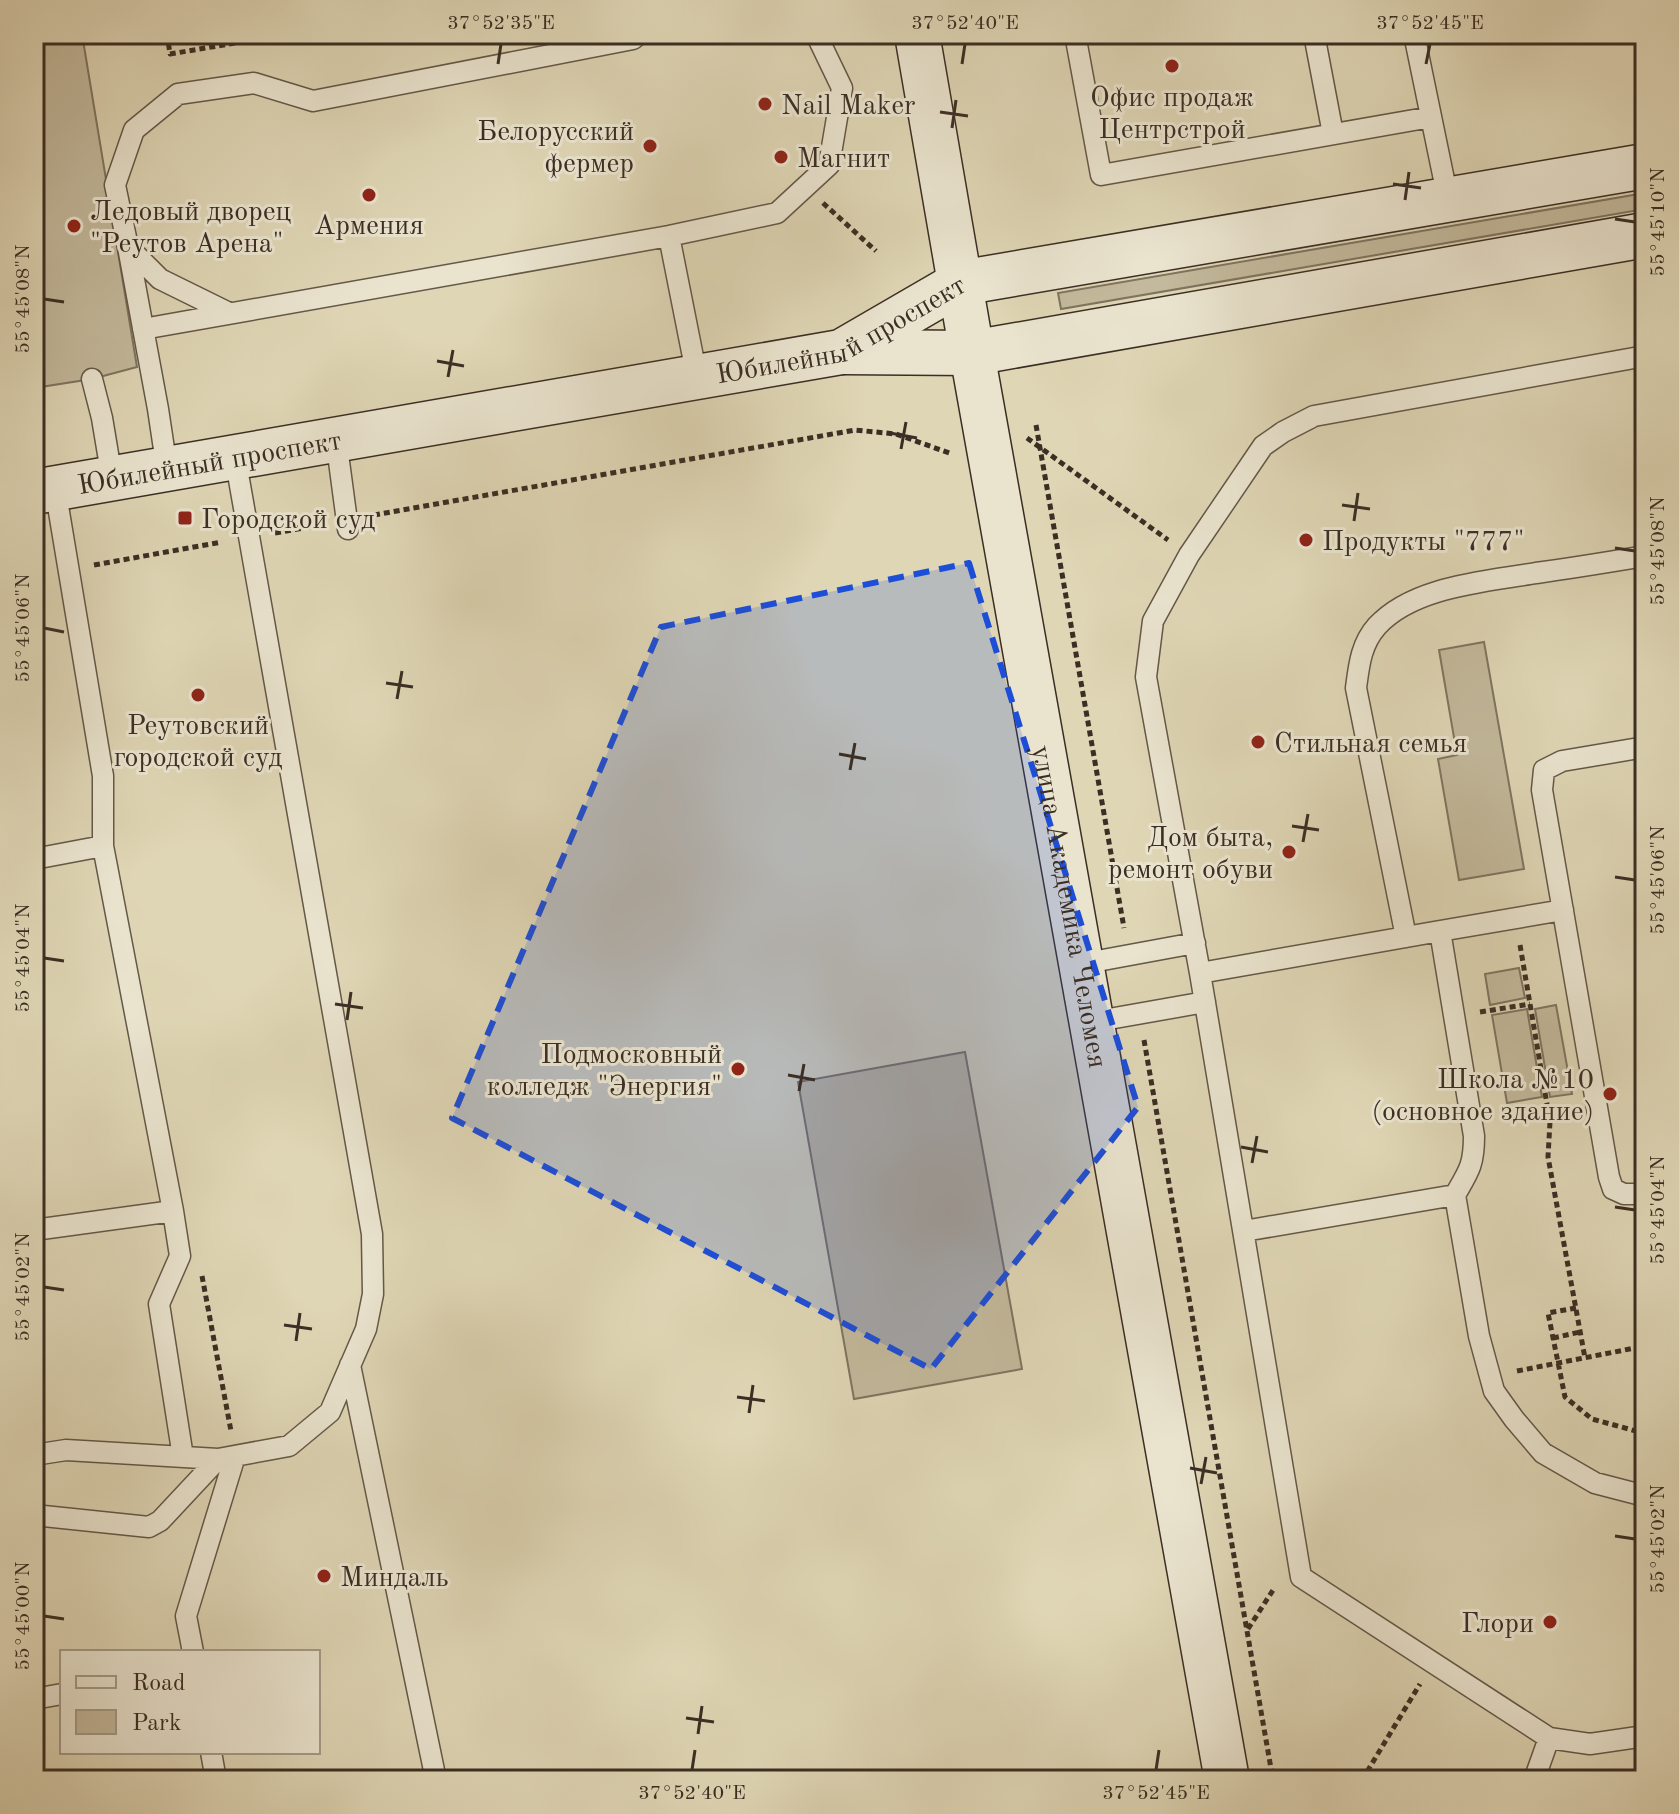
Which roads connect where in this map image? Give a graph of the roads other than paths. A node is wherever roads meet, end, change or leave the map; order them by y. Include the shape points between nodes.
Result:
1 (639, 34) edge
2 (816, 34) edge
3 (917, 34) edge
4 (1075, 34) edge
5 (1314, 34) edge
6 (1414, 34) edge
7 (1431, 117) junction
8 (1333, 134) junction
9 (1645, 166) edge
10 (1448, 199) junction
11 (1645, 235) edge
12 (669, 236) junction
13 (128, 247) junction
14 (960, 283) junction
15 (229, 313) junction
16 (143, 329) junction
17 (841, 352) junction
18 (972, 353) junction
19 (1645, 356) edge
20 (697, 377) junction
21 (92, 379) dead end
22 (336, 439) junction
23 (235, 457) junction
24 (167, 469) junction
25 (112, 478) junction
26 (44, 490) edge
27 (348, 525) road end
28 (1645, 556) edge
29 (1645, 747) edge
30 (103, 846) junction
31 (34, 859) edge
32 (1563, 910) junction
33 (1440, 931) junction
34 (1406, 937) junction
35 (1195, 943) junction
36 (1081, 964) junction
37 (1200, 973) junction
38 (1205, 1002) junction
39 (1092, 1022) junction
40 (1645, 1194) edge
41 (1455, 1195) junction
42 (173, 1211) junction
43 (34, 1230) edge
44 (1244, 1231) junction
45 (350, 1365) junction
46 (34, 1455) edge
47 (183, 1457) junction
48 (227, 1457) junction
49 (1645, 1496) edge
50 (34, 1515) edge
51 (193, 1650) edge
52 (60, 1694) edge
53 (34, 1699) edge
54 (1645, 1736) edge
55 (1549, 1738) junction
56 (211, 1754) edge
57 (216, 1780) edge
58 (436, 1780) edge
59 (1227, 1780) edge
60 (1534, 1780) edge

1 - 13 lane via 313,101 254,83 178,94 134,130 115,185
2 - 12 lane via 842,88 829,165 777,213
3 - 14 street, улица Академика Челомея
4 - 8 lane via 1101,175
5 - 8 lane
6 - 7 lane
7 - 8 lane
7 - 10 lane
9 - 10 street, Юбилейный проспект
10 - 14 street, Юбилейный проспект
11 - 18 street
12 - 15 lane
12 - 20 lane
13 - 15 lane via 160,279
13 - 16 lane
14 - 17 street, Юбилейный проспект
14 - 18 street, улица Академика Челомея
15 - 16 lane
16 - 24 lane
17 - 18 street
17 - 20 street, Юбилейный проспект
18 - 36 street, улица Академика Челомея
19 - 35 lane via 1314,416 1263,446 1189,555 1153,621 1146,677
20 - 22 street, Юбилейный проспект
21 - 25 lane
22 - 23 street, Юбилейный проспект
22 - 27 lane
23 - 24 street, Юбилейный проспект
23 - 45 lane via 372,1234 373,1294 366,1329
24 - 25 street, Юбилейный проспект
25 - 26 street, Юбилейный проспект
26 - 30 lane via 69,570 103,776
28 - 34 lane via 1459,586 1394,610 1375,628 1361,653 1356,688
29 - 32 lane via 1562,761 1544,770 1542,790
30 - 31 lane
30 - 42 lane
32 - 33 lane
32 - 40 lane via 1609,1177 1613,1189
33 - 34 lane
33 - 41 lane via 1474,1146 1470,1170
34 - 37 lane
35 - 36 lane
35 - 37 lane
36 - 39 street, улица Академика Челомея
37 - 38 lane
38 - 39 lane
38 - 44 lane
39 - 59 street, улица Академика Челомея
41 - 44 lane
41 - 49 lane via 1494,1391 1543,1453 1595,1483
42 - 43 lane
42 - 47 lane via 180,1256 159,1304
44 - 55 lane via 1301,1577
45 - 48 lane via 330,1412 289,1446
45 - 58 lane
46 - 47 lane via 66,1450
47 - 48 lane
48 - 50 lane via 149,1527
48 - 51 lane via 186,1616
52 - 53 lane
54 - 55 lane via 1590,1744
55 - 60 lane
56 - 57 lane

